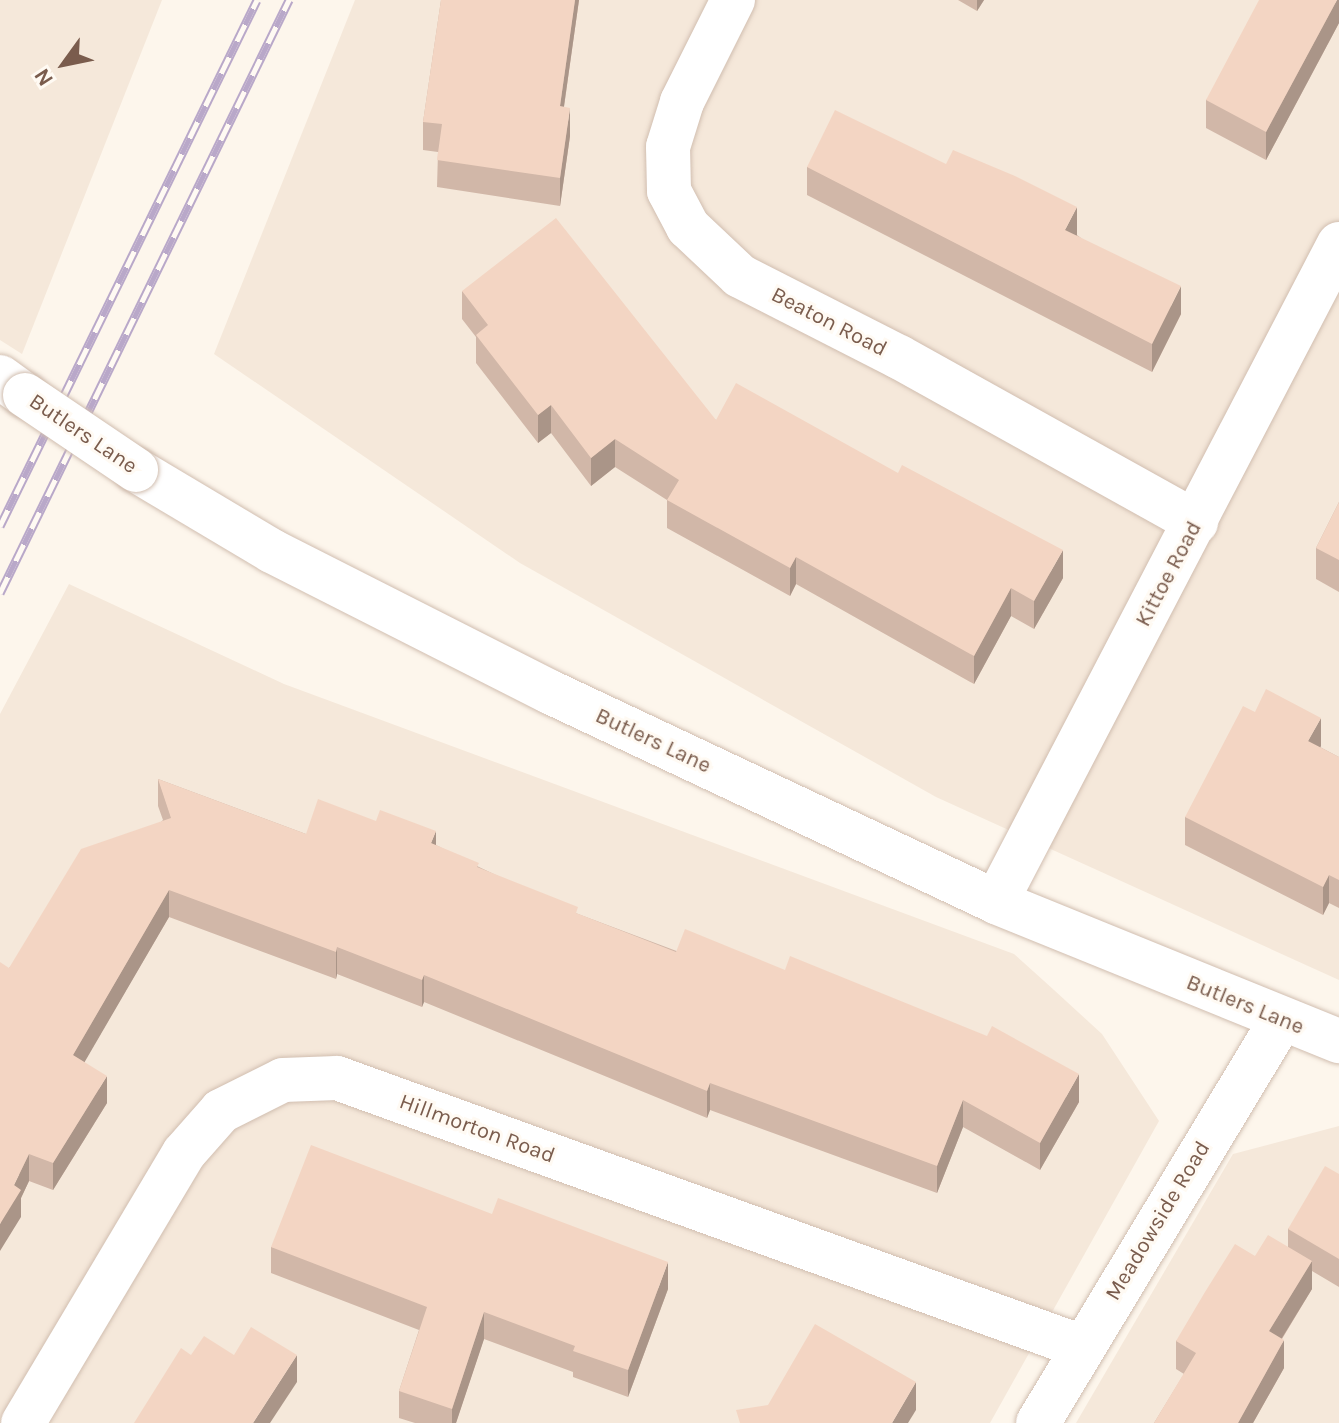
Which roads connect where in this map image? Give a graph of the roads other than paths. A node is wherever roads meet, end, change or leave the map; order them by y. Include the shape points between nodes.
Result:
1 (733, 0) edge
2 (1339, 244) edge
3 (12, 386) edge
4 (1196, 522) junction
5 (996, 902) junction
6 (1281, 1020) junction
7 (1339, 1041) edge
8 (1082, 1347) junction
9 (23, 1423) edge
10 (1038, 1423) edge

1 - 4 street, Beaton Road via 682,102 668,147 669,191 696,237 740,276 899,357
2 - 4 street, Kittoe Road
3 - 5 street, Butlers Lane, bridge via 136,470 272,551 536,685
4 - 5 street, Kittoe Road
5 - 6 street, Butlers Lane
6 - 7 street, Butlers Lane
6 - 8 street, Meadowside Road
8 - 9 street, Hillmorton Road via 337,1078 283,1080 221,1111 184,1153
8 - 10 street, Meadowside Road

